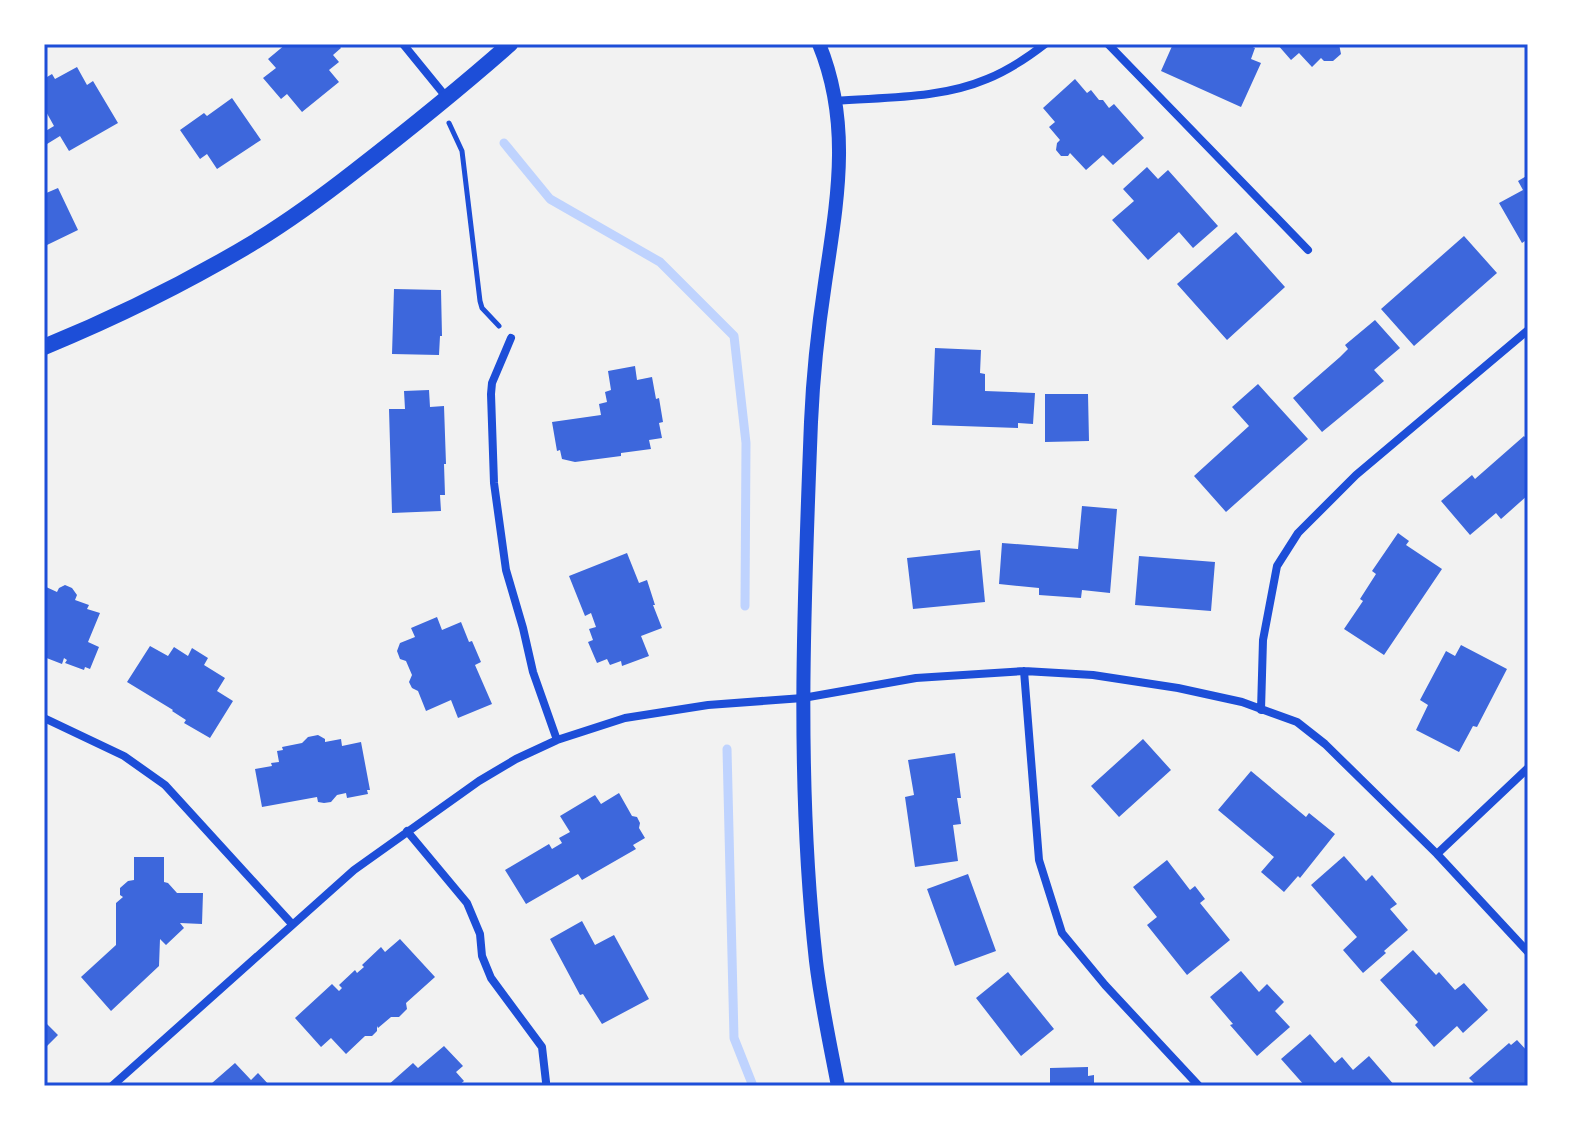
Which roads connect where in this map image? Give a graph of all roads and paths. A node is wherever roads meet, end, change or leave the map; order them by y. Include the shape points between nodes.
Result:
1 (403, 44) edge
2 (510, 44) edge
3 (819, 44) edge
4 (1045, 44) edge
5 (1108, 44) edge
6 (444, 101) junction
7 (835, 101) junction
8 (1308, 250) dead end
9 (1528, 330) edge
10 (511, 338) joint
11 (44, 347) edge
12 (1024, 671) junction
13 (803, 698) junction
14 (1261, 710) junction
15 (44, 718) edge
16 (557, 740) junction
17 (1528, 768) edge
18 (407, 831) junction
19 (1437, 854) junction
20 (292, 924) junction
21 (1528, 952) edge
22 (546, 1082) dead end
23 (112, 1086) edge
24 (838, 1086) edge
25 (1199, 1086) edge

1 - 6 street
2 - 6 main road
3 - 7 street
4 - 7 street via 1019,64 960,89
5 - 8 street
6 - 10 path via 462,151 482,308
6 - 11 main road via 258,240 179,284
7 - 13 street via 840,174 812,417
9 - 14 street via 1356,475 1298,533 1277,566 1263,640
10 - 16 street via 492,383 494,483 506,570
12 - 13 street via 916,678
12 - 14 street via 1178,688
12 - 25 street via 1039,860 1062,933
13 - 16 street via 657,712
13 - 24 street via 816,963
14 - 19 street via 1297,722 1325,744
15 - 20 street via 124,756 165,785
16 - 18 street via 479,781
17 - 19 street
18 - 20 street
18 - 22 street via 467,903 491,978 542,1047
19 - 21 street
20 - 23 street

